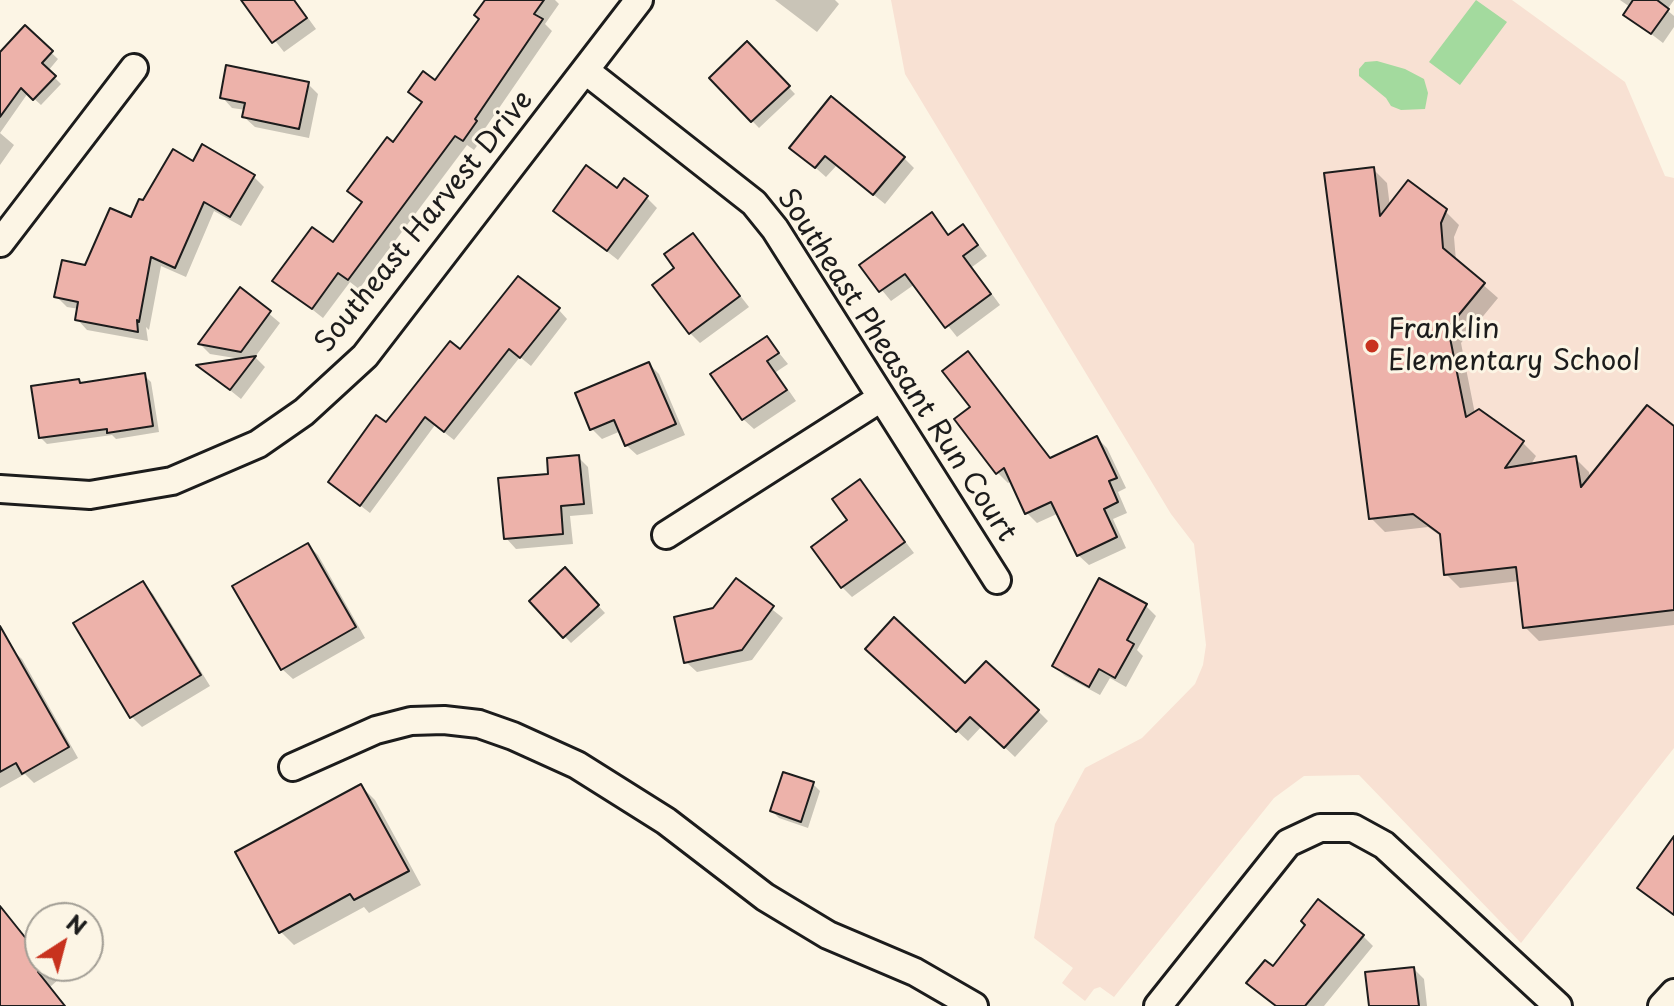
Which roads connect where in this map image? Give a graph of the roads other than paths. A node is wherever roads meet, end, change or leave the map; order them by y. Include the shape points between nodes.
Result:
1 (639, 0) edge
2 (134, 68) dead end
3 (586, 71) junction
4 (0, 243) edge
5 (881, 398) junction
6 (0, 489) edge
7 (666, 535) dead end
8 (997, 580) dead end
9 (293, 767) dead end
10 (1674, 993) edge
11 (974, 1006) edge
12 (1158, 1006) edge
13 (1558, 1006) edge
14 (1662, 1006) edge

1 - 3 street, Southeast Harvest Drive
2 - 4 street
3 - 5 street, Southeast Pheasant Run Court via 754,203
3 - 6 street, Southeast Harvest Drive via 365,356 304,412 258,444 172,481 90,495
5 - 7 street
5 - 8 street, Southeast Pheasant Run Court
9 - 11 street via 376,730 411,721 490,728 577,765 816,928 915,972
10 - 14 street
12 - 13 street via 1288,843 1320,828 1353,828 1384,845

